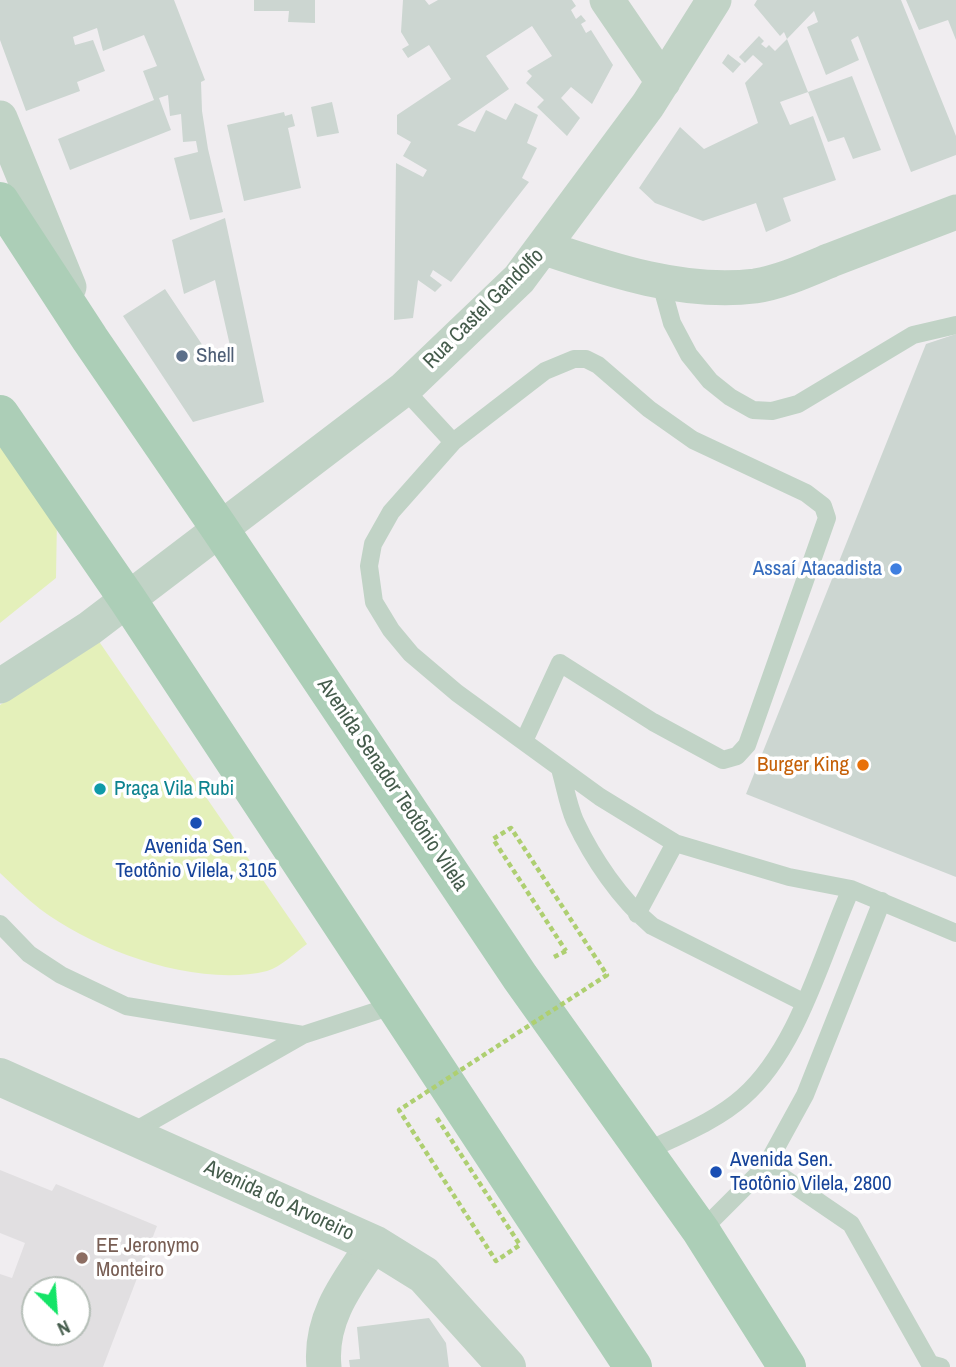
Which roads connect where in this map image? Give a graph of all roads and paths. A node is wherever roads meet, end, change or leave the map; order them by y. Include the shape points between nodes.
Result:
1 (607, 0) edge
2 (714, 0) edge
3 (663, 82) junction
4 (0, 118) edge
5 (0, 201) edge
6 (956, 212) edge
7 (545, 248) junction
8 (660, 279) junction
9 (956, 325) edge
10 (90, 339) junction
11 (404, 389) junction
12 (0, 414) edge
13 (453, 442) junction
14 (220, 528) junction
15 (128, 600) junction
16 (0, 686) edge
17 (524, 741) junction
18 (560, 769) junction
19 (675, 843) junction
20 (851, 889) junction
21 (882, 901) junction
22 (637, 914) junction
23 (0, 924) edge
24 (956, 933) edge
25 (566, 951) dead end
26 (803, 1002) junction
27 (395, 1005) junction
28 (303, 1035) junction
29 (0, 1053) edge
30 (0, 1077) edge
31 (437, 1118) dead end
32 (131, 1133) junction
33 (645, 1152) junction
34 (766, 1166) junction
35 (701, 1231) junction
36 (374, 1244) junction
37 (324, 1367) edge
38 (507, 1367) edge
39 (633, 1367) edge
40 (788, 1367) edge
41 (941, 1367) edge

1 - 3 street
2 - 3 street, Rua Castel Gandolfo
3 - 7 street, Rua Castel Gandolfo
4 - 10 street
5 - 10 main road, Avenida Senador Teotônio Vilela
6 - 8 street via 758,285 729,288
7 - 8 street
7 - 11 street, Rua Castel Gandolfo via 519,279
8 - 9 lane via 671,323 689,355 710,380 753,410 772,411 798,404 913,335
10 - 14 main road, Avenida Senador Teotônio Vilela
11 - 13 lane
11 - 14 street, Rua Castel Gandolfo
12 - 15 main road
13 - 17 lane via 391,512 373,544 369,566 374,602 411,654
13 - 17 lane via 545,371 586,359 693,440 806,493 823,506 827,518 747,745 737,756 723,760 560,663
14 - 15 street, Rua Castel Gandolfo
14 - 33 main road, Avenida Senador Teotônio Vilela via 520,977
15 - 16 street, Rua Castel Gandolfo
15 - 27 main road
17 - 18 lane
18 - 19 lane
18 - 22 lane via 575,820
19 - 20 lane via 789,877
19 - 22 lane
20 - 21 lane
20 - 26 lane
21 - 24 lane
21 - 34 lane via 805,1096
22 - 26 lane via 652,926
23 - 28 lane via 50,968 126,1006
25 - 31 path, bridge via 493,839 511,828 607,975 399,1110 496,1261 520,1245
26 - 33 lane via 782,1048 743,1098
27 - 28 lane
27 - 39 main road
28 - 32 lane
29 - 32 street, Avenida do Arvoreiro
30 - 32 street, Avenida do Arvoreiro
32 - 36 street, Avenida do Arvoreiro
33 - 35 main road, Avenida Senador Teotônio Vilela
34 - 35 lane
34 - 41 lane via 851,1224 930,1364
35 - 40 main road, Avenida Senador Teotônio Vilela
36 - 37 street via 330,1316 322,1349
36 - 38 street, Avenida do Arvoreiro via 424,1275

